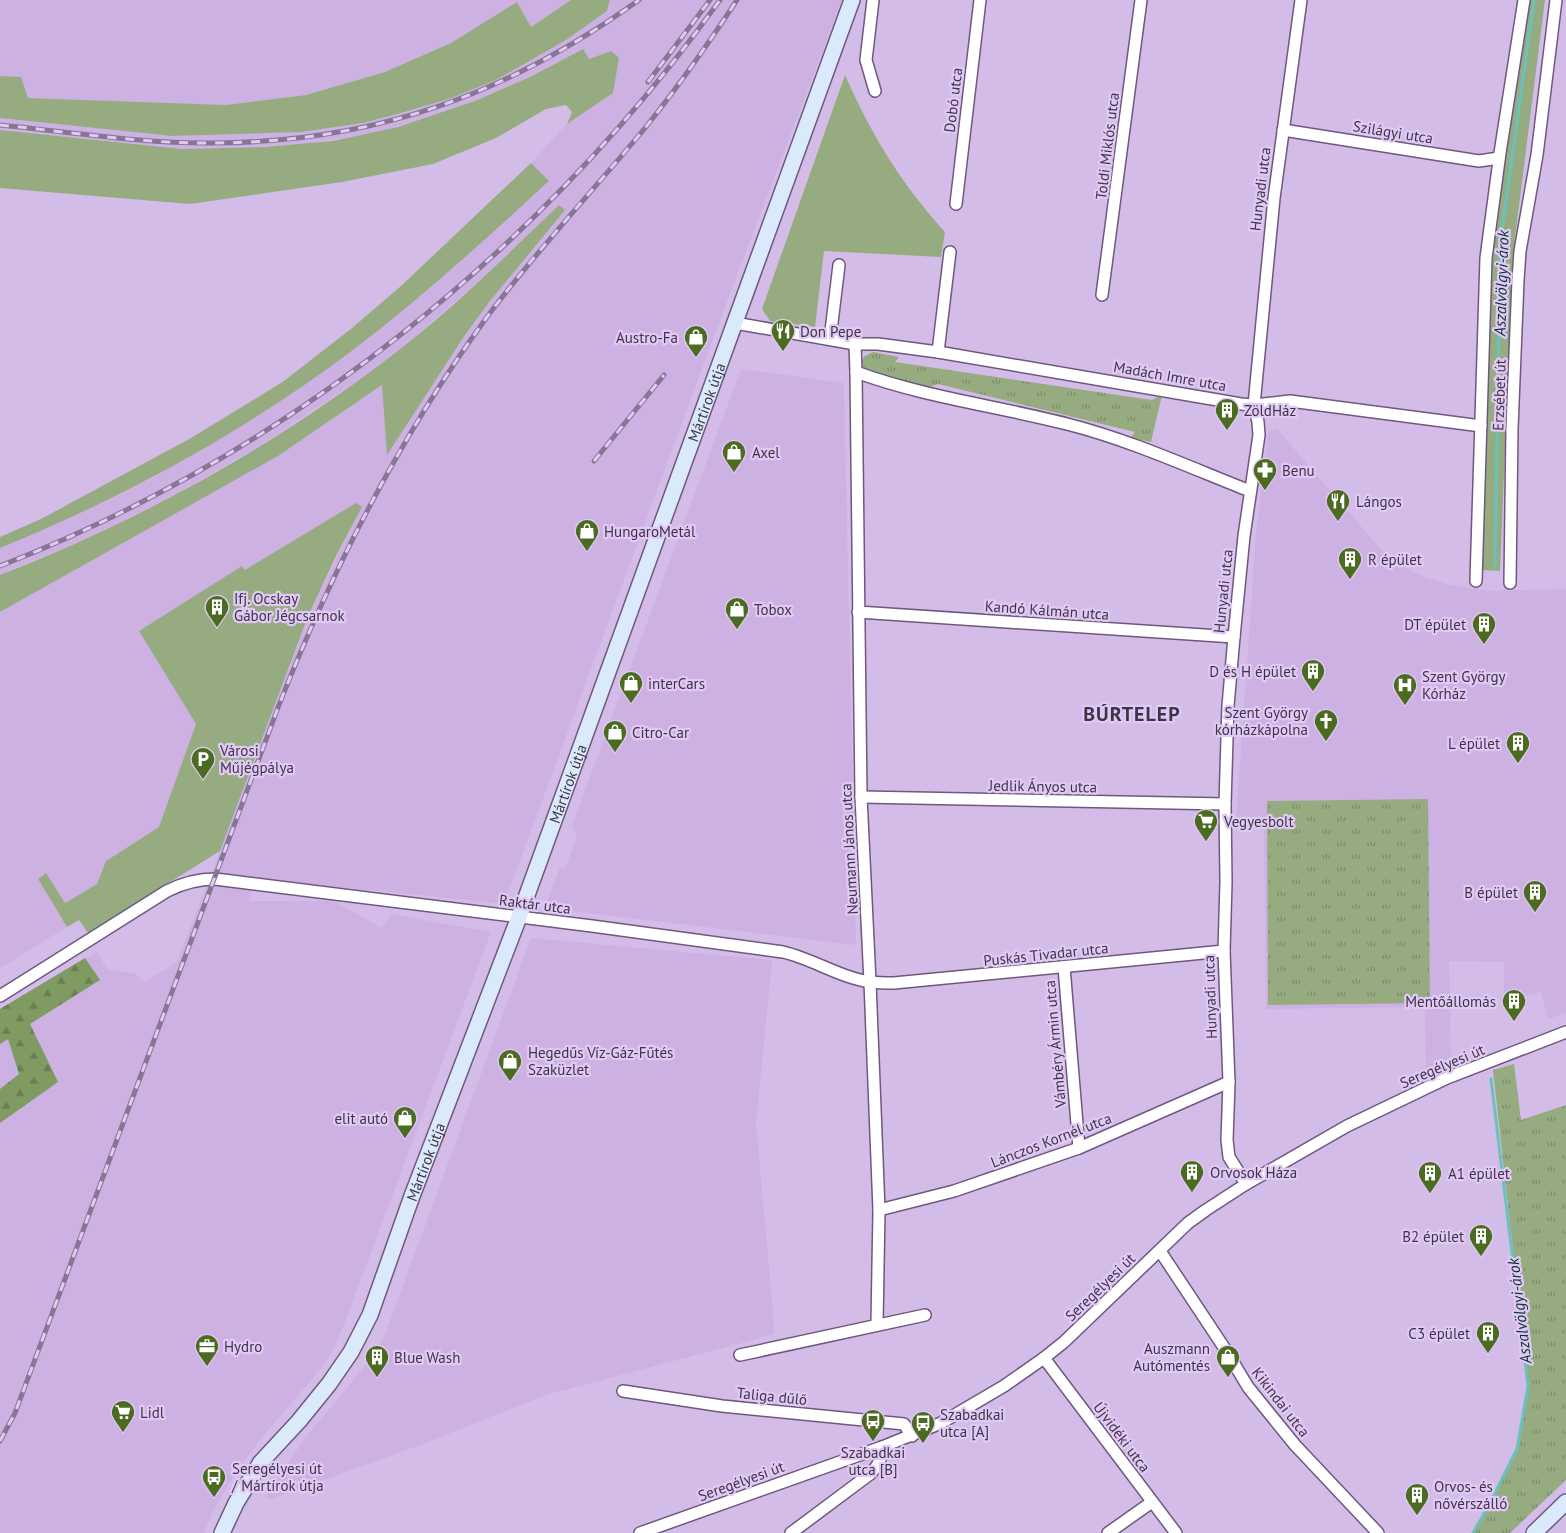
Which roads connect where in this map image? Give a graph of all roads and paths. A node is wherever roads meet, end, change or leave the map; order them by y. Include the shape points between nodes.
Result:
1 (852, 0) edge
2 (873, 0) edge
3 (980, 0) edge
4 (1141, 0) edge
5 (1301, 0) edge
6 (1524, 0) edge
7 (1556, 0) edge
8 (874, 91) dead end
9 (1282, 130) junction
10 (1499, 158) junction
11 (956, 204) dead end
12 (950, 252) dead end
13 (839, 265) dead end
14 (1102, 295) dead end
15 (735, 323) junction
16 (830, 340) junction
17 (855, 344) junction
18 (938, 352) junction
19 (856, 372) junction
20 (1254, 405) junction
21 (1481, 426) junction
22 (1250, 491) junction
23 (1476, 581) dead end
24 (1510, 583) dead end
25 (858, 612) junction
26 (1234, 638) junction
27 (861, 798) junction
28 (1225, 804) junction
29 (519, 917) junction
30 (1224, 952) junction
31 (1064, 967) junction
32 (870, 982) junction
33 (0, 996) edge
34 (1566, 1032) edge
35 (1229, 1082) junction
36 (1079, 1148) junction
37 (1246, 1184) junction
38 (879, 1210) junction
39 (1160, 1251) junction
40 (925, 1315) dead end
41 (877, 1324) junction
42 (740, 1356) dead end
43 (1044, 1358) junction
44 (623, 1391) dead end
45 (912, 1436) junction
46 (882, 1447) junction
47 (1152, 1502) junction
48 (1566, 1502) edge
49 (222, 1533) edge
50 (640, 1533) edge
51 (791, 1533) edge
52 (1108, 1533) edge
53 (1176, 1533) edge
54 (1378, 1533) edge
55 (1534, 1533) edge

1 - 15 street, Mártírok útja
2 - 8 street via 866,60
3 - 11 street, Dobó utca
4 - 14 street, Toldi Miklós utca
5 - 9 street, Hunyadi utca
6 - 10 street, Erzsébet út
7 - 24 street, Erzsébet út via 1537,155 1520,251 1512,428
9 - 10 street, Szilágyi utca via 1479,160
9 - 20 street, Hunyadi utca
10 - 21 street, Erzsébet út via 1486,258
12 - 18 street
13 - 16 street
15 - 16 street, Madách Imre utca
15 - 29 street, Mártírok útja
16 - 17 street, Madách Imre utca
17 - 18 street, Madách Imre utca
17 - 19 street
18 - 20 street, Madách Imre utca
19 - 22 street via 923,392 1068,424 1162,455
19 - 25 street, Neumann János utca
20 - 21 street, Madách Imre utca via 1290,401
20 - 22 street, Hunyadi utca via 1259,435
21 - 23 street, Erzsébet út
22 - 26 street, Hunyadi utca
25 - 26 street, Kandó Kálmán utca
25 - 27 street, Neumann János utca
26 - 28 street, Hunyadi utca
27 - 28 street, Jedlik Ányos utca
27 - 32 street, Neumann János utca
28 - 30 street, Hunyadi utca
29 - 32 street, Raktár utca via 783,952
29 - 33 street, Raktár utca via 215,879 191,881 167,891
29 - 49 street, Mártírok útja via 363,1329 329,1384 261,1462
30 - 31 street, Puskás Tivadar utca
30 - 35 street, Hunyadi utca
31 - 32 street, Puskás Tivadar utca via 894,984
31 - 36 street, Vámbéry Ármin utca
32 - 38 street, Neumann János utca
34 - 37 street, Seregélyesi út via 1447,1078 1347,1126
35 - 36 street, Lánczos Kornél utca
35 - 37 street, Hunyadi utca via 1229,1157
36 - 38 street, Lánczos Kornél utca via 954,1192
37 - 39 street, Seregélyesi út via 1188,1223
38 - 41 street, Neumann János utca
39 - 43 street, Seregélyesi út
39 - 54 street, Kikindai utca via 1248,1387 1295,1445
40 - 41 street
41 - 42 street
43 - 45 street, Seregélyesi út via 942,1424
43 - 47 street, Újvidéki utca
44 - 45 street, Taliga dűlő via 722,1406 904,1424
45 - 46 street, Seregélyesi út
46 - 50 street, Seregélyesi út
46 - 51 street via 878,1465 870,1474
47 - 52 street
47 - 53 street, Újvidéki utca
48 - 55 street

